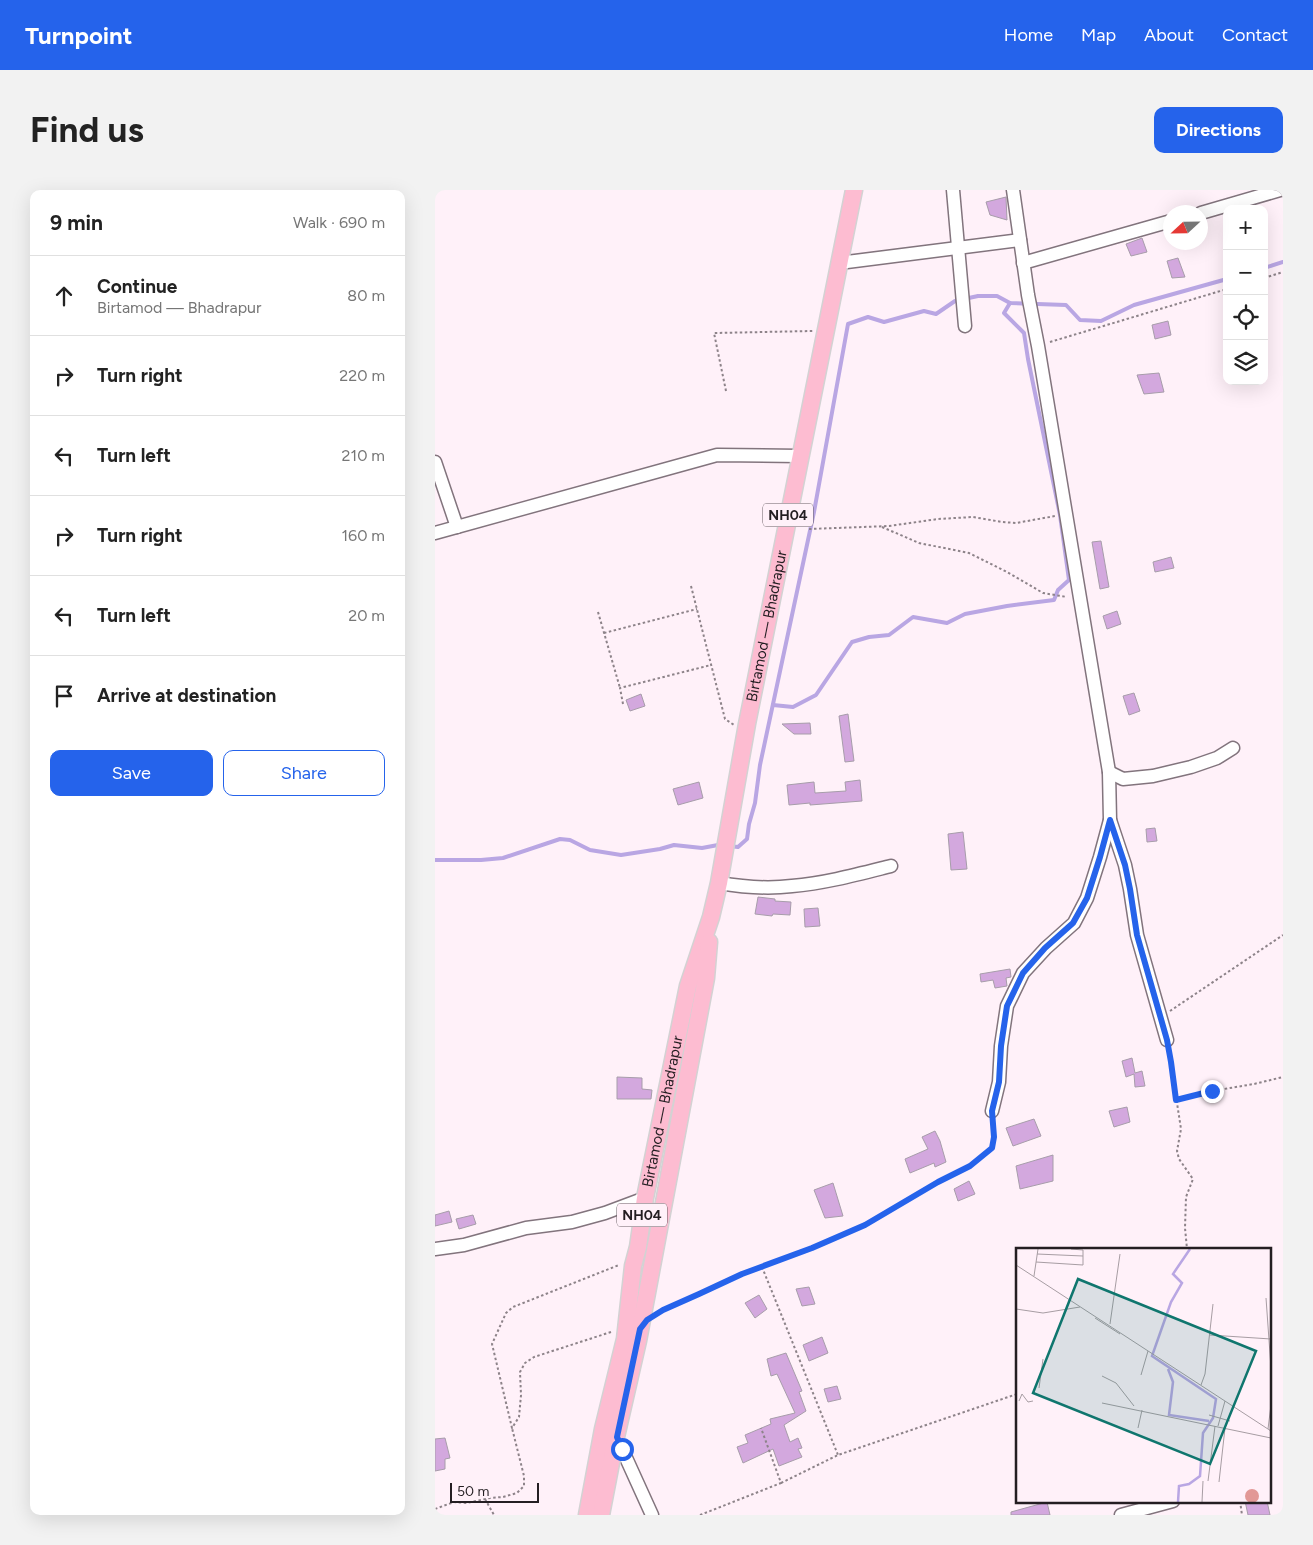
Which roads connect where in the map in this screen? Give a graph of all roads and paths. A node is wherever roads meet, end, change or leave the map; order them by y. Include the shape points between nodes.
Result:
1 (854, 190) edge
2 (953, 190) edge
3 (1015, 190) edge
4 (1280, 190) edge
5 (1208, 211) edge
6 (1163, 223) edge
7 (1020, 240) junction
8 (958, 248) junction
9 (839, 263) junction
10 (1023, 263) junction
11 (1283, 272) edge
12 (1268, 277) edge
13 (1223, 290) edge
14 (965, 326) dead end
15 (825, 331) junction
16 (1038, 346) junction
17 (726, 391) dead end
18 (800, 456) junction
19 (435, 462) edge
20 (1067, 514) junction
21 (879, 526) junction
22 (457, 527) junction
23 (809, 529) dead end
24 (435, 533) edge
25 (691, 586) dead end
26 (1081, 600) junction
27 (697, 609) junction
28 (597, 612) dead end
29 (604, 633) junction
30 (711, 665) junction
31 (620, 688) junction
32 (623, 704) dead end
33 (745, 734) junction
34 (1233, 748) dead end
35 (1109, 772) junction
36 (1110, 820) junction
37 (891, 866) dead end
38 (719, 883) junction
39 (711, 917) junction
40 (1283, 935) edge
41 (1160, 1018) junction
42 (1167, 1040) joint
43 (1283, 1077) edge
44 (1176, 1100) junction
45 (992, 1111) joint
46 (645, 1198) junction
47 (1187, 1248) edge
48 (435, 1249) edge
49 (633, 1266) junction
50 (761, 1267) junction
51 (633, 1328) junction
52 (1016, 1394) edge
53 (512, 1428) junction
54 (761, 1428) dead end
55 (610, 1433) junction
56 (838, 1455) junction
57 (781, 1483) junction
58 (485, 1499) junction
59 (1169, 1502) edge
60 (1240, 1502) edge
61 (435, 1509) edge
62 (494, 1515) edge
63 (587, 1515) edge
64 (601, 1515) edge
65 (652, 1515) edge
66 (701, 1515) edge
67 (1121, 1515) edge
68 (1243, 1515) edge

1 - 9 main road, Birtamod — Bhadrapur / NH04
2 - 8 street
3 - 7 street
4 - 5 street
6 - 10 street
7 - 8 street
7 - 10 street
8 - 9 street
8 - 14 street
9 - 15 main road, Birtamod — Bhadrapur / NH04
10 - 16 street
11 - 12 path
13 - 16 path
15 - 17 path via 715,333
15 - 18 main road, Birtamod — Bhadrapur / NH04
16 - 20 street
18 - 22 street via 717,455
18 - 33 main road, Birtamod — Bhadrapur / NH04
19 - 22 street
20 - 21 path via 1016,523 973,518
20 - 26 street
21 - 23 path
21 - 26 path via 919,544 969,554 1043,593
22 - 24 street
25 - 27 path
26 - 35 street
27 - 29 path
27 - 30 path
28 - 29 path
29 - 31 path
30 - 31 path
30 - 33 path via 725,719
31 - 32 path
33 - 38 main road, Birtamod — Bhadrapur / NH04
34 - 35 street via 1217,758 1153,776 1123,779
35 - 36 street
36 - 41 street via 1125,865 1137,935
36 - 45 street via 1087,898 1073,923 1023,973 1007,1006 999,1082
37 - 38 street via 792,886
38 - 39 main road, Birtamod — Bhadrapur / NH04
39 - 46 main road, Birtamod — Bhadrapur / NH04 via 688,986
39 - 51 main road, Birtamod — Bhadrapur / NH04 via 706,978
40 - 41 path
41 - 42 street
42 - 44 path
43 - 44 path
44 - 47 path via 1181,1129 1177,1151 1193,1179 1185,1198
45 - 50 path via 992,1148 970,1166 865,1225
46 - 48 street via 605,1214
46 - 49 main road, Birtamod — Bhadrapur / NH04
49 - 51 main road, Birtamod — Bhadrapur / NH04
49 - 53 path via 624,1263 505,1313 493,1344
50 - 51 path via 663,1310
50 - 56 path
51 - 53 path via 534,1357 525,1363 521,1372 519,1417
51 - 55 main road, Birtamod — Bhadrapur / NH04 via 625,1339
52 - 56 path
53 - 58 path via 524,1486 503,1497
54 - 57 path
55 - 63 main road, Birtamod — Bhadrapur / NH04
55 - 64 main road, Birtamod — Bhadrapur / NH04
55 - 65 street
56 - 57 path
57 - 66 path
58 - 61 path via 454,1502
58 - 62 path
59 - 67 street
60 - 68 path

